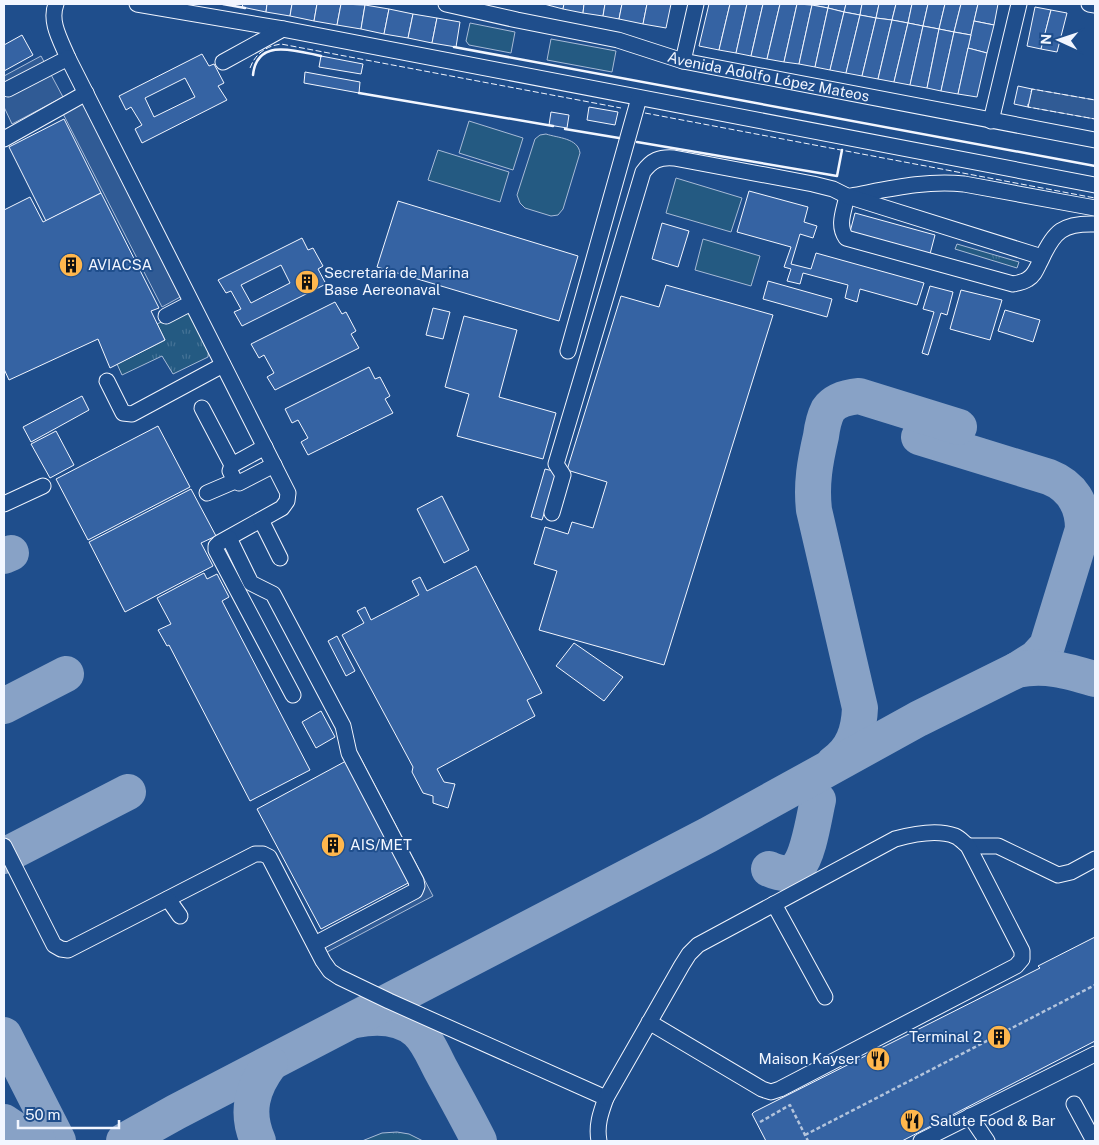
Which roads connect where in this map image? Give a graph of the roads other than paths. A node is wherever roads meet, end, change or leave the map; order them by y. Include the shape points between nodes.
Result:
1 (56, 4) edge
2 (137, 4) edge
3 (696, 4) edge
4 (1019, 4) edge
5 (1089, 4) edge
6 (456, 5) edge
7 (1095, 5) edge
8 (283, 29) junction
9 (68, 58) junction
10 (683, 60) junction
11 (224, 62) dead end
12 (8, 89) dead end
13 (86, 93) junction
14 (639, 98) junction
15 (991, 121) junction
16 (4, 139) edge
17 (1095, 140) edge
18 (1095, 185) edge
19 (847, 196) junction
20 (1095, 208) edge
21 (1095, 224) edge
22 (1042, 257) junction
23 (191, 303) junction
24 (166, 316) dead end
25 (568, 351) dead end
26 (223, 366) junction
27 (107, 381) dead end
28 (202, 408) dead end
29 (265, 447) junction
30 (232, 465) junction
31 (274, 465) junction
32 (236, 481) junction
33 (43, 486) dead end
34 (207, 493) dead end
35 (4, 504) edge
36 (552, 512) dead end
37 (261, 520) junction
38 (229, 538) junction
39 (280, 558) dead end
40 (293, 695) dead end
41 (4, 846) edge
42 (968, 846) junction
43 (1095, 859) edge
44 (168, 899) junction
45 (774, 904) junction
46 (180, 916) dead end
47 (315, 944) junction
48 (825, 997) dead end
49 (649, 1022) junction
50 (1095, 1054) edge
51 (606, 1098) junction
52 (1074, 1104) dead end
53 (970, 1116) junction
54 (599, 1141) edge
55 (921, 1141) edge
56 (987, 1141) edge
57 (1094, 1141) edge

1 - 9 street via 54,22
2 - 8 street
3 - 10 street
4 - 15 street
5 - 7 street
6 - 10 street, Avenida Adolfo López Mateos via 618,40
8 - 11 street
8 - 14 street
9 - 12 street
9 - 13 street
10 - 15 street, Avenida Adolfo López Mateos
13 - 16 street
13 - 23 street
14 - 18 street
14 - 25 street
15 - 17 street, Avenida Adolfo López Mateos
19 - 20 street via 944,182
19 - 22 street
19 - 22 street via 840,224 846,238 854,241 1013,284 1027,281
19 - 36 street via 812,184 674,158 650,162 643,172 568,421 556,464 562,475
21 - 22 street via 1064,228 1054,235
23 - 24 street
23 - 26 street
26 - 27 street via 132,414 123,413
26 - 29 street
28 - 30 street
29 - 30 street
29 - 31 street
30 - 32 street via 230,471
31 - 32 street via 243,482
31 - 37 street via 288,493 287,501 282,508
32 - 34 street
33 - 35 street
37 - 38 street
37 - 39 street
38 - 40 street via 219,543 216,550
38 - 47 street via 251,583 273,594 343,726 349,754 416,881 415,890
41 - 44 street via 54,945 61,949 68,950
42 - 43 street via 998,846 1058,875
42 - 45 street via 957,837 946,834 916,834 894,839
42 - 49 street via 1022,951 1022,959 1016,966 771,1092
44 - 46 street
44 - 47 street via 255,854 263,854 269,858
45 - 48 street
45 - 49 street via 698,945
47 - 51 street via 330,971 339,977
49 - 51 street
50 - 53 street
51 - 54 street via 600,1114
52 - 57 street
53 - 55 street
53 - 56 street

